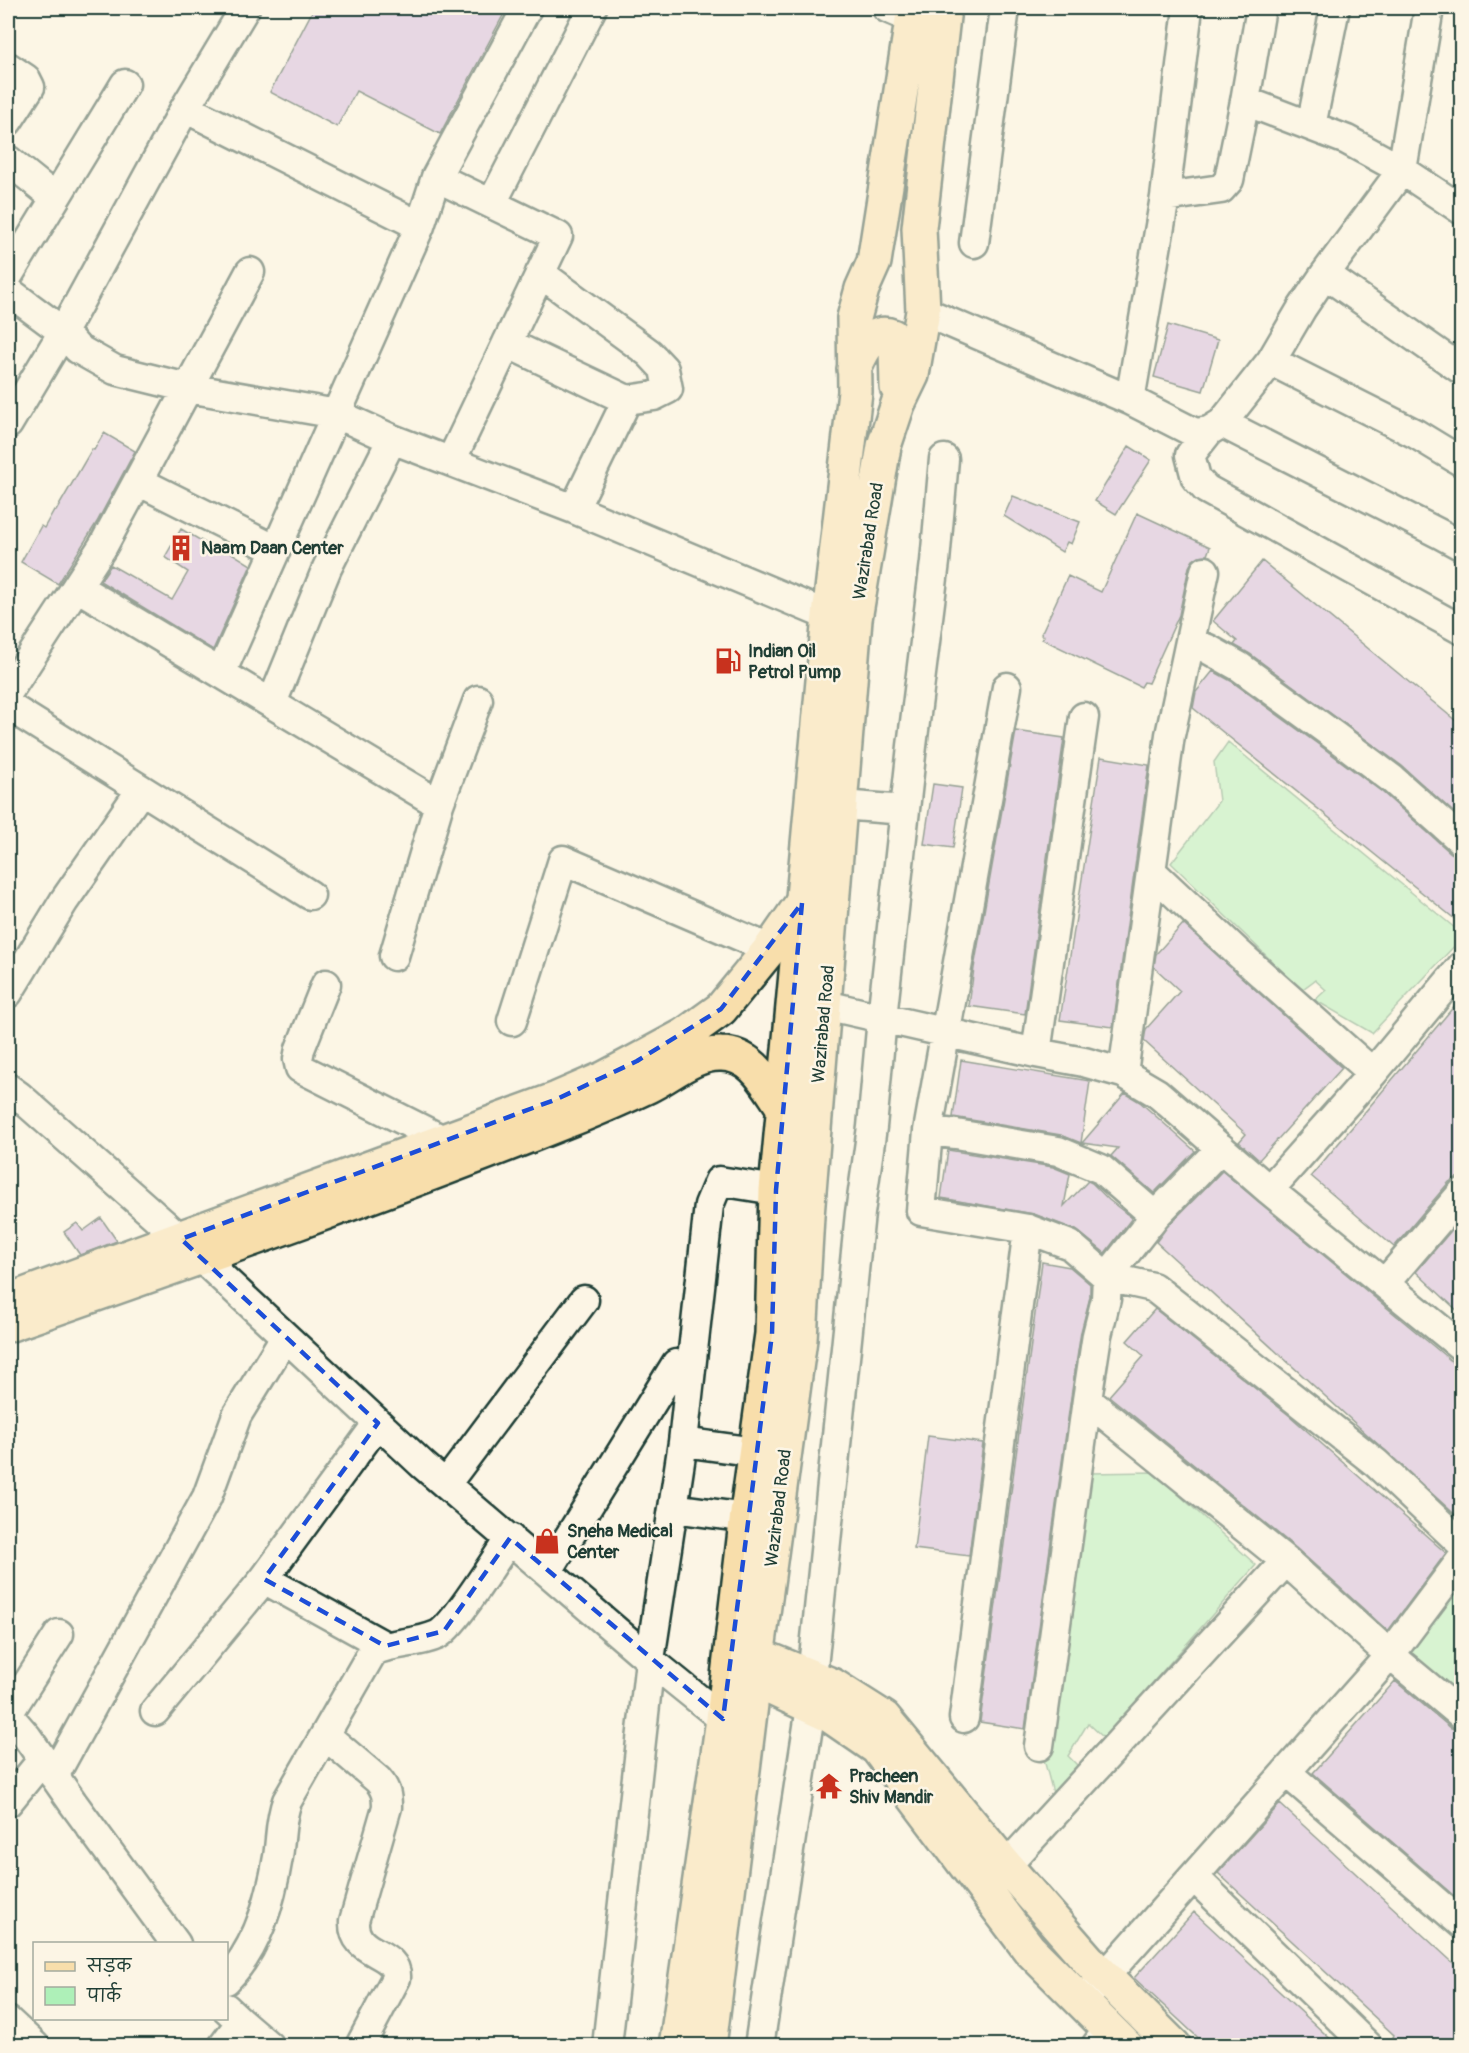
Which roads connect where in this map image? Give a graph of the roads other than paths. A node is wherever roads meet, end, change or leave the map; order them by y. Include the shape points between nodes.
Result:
1 (245, 8) edge
2 (527, 8) edge
3 (592, 8) edge
4 (944, 8) edge
5 (1005, 8) edge
6 (1188, 8) edge
7 (1261, 8) edge
8 (1335, 8) edge
9 (1429, 8) edge
10 (905, 11) edge
11 (8, 67) edge
12 (125, 84) dead end
13 (1245, 101) junction
14 (185, 108) junction
15 (8, 121) edge
16 (1311, 126) junction
17 (8, 160) edge
18 (1402, 170) junction
19 (436, 177) junction
20 (1165, 197) junction
21 (55, 198) junction
22 (492, 203) junction
23 (1461, 210) edge
24 (420, 226) junction
25 (974, 243) dead end
26 (250, 272) dead end
27 (540, 273) junction
28 (1325, 274) junction
29 (8, 276) edge
30 (8, 291) edge
31 (923, 311) junction
32 (63, 332) junction
33 (507, 343) junction
34 (1271, 361) junction
35 (854, 369) junction
36 (1461, 370) edge
37 (188, 387) junction
38 (627, 400) junction
39 (1130, 400) junction
40 (898, 404) junction
41 (337, 414) junction
42 (8, 424) edge
43 (1215, 427) junction
44 (392, 439) junction
45 (944, 459) dead end
46 (451, 461) junction
47 (1461, 462) edge
48 (138, 481) junction
49 (574, 509) junction
50 (1461, 546) edge
51 (276, 550) junction
52 (1205, 571) dead end
53 (77, 587) junction
54 (829, 616) junction
55 (1461, 630) edge
56 (1190, 642) junction
57 (221, 673) junction
58 (1007, 687) dead end
59 (8, 692) edge
60 (478, 700) dead end
61 (272, 703) junction
62 (8, 706) edge
63 (1084, 717) dead end
64 (141, 790) junction
65 (439, 804) junction
66 (841, 805) junction
67 (905, 810) junction
68 (1461, 841) edge
69 (1151, 871) junction
70 (310, 896) dead end
71 (802, 903) junction
72 (770, 949) junction
73 (394, 956) dead end
74 (1461, 966) edge
75 (326, 984) dead end
76 (8, 993) edge
77 (825, 1005) junction
78 (882, 1018) junction
79 (512, 1021) dead end
80 (945, 1033) junction
81 (1036, 1053) junction
82 (1123, 1073) junction
83 (1372, 1073) junction
84 (8, 1088) edge
85 (783, 1107) junction
86 (928, 1131) junction
87 (445, 1141) junction
88 (1221, 1148) junction
89 (776, 1190) junction
90 (1269, 1190) junction
91 (1461, 1193) edge
92 (1155, 1216) junction
93 (1028, 1229) junction
94 (190, 1248) junction
95 (1107, 1277) junction
96 (1385, 1283) junction
97 (584, 1300) dead end
98 (8, 1301) edge
99 (8, 1325) edge
100 (285, 1337) junction
101 (1461, 1347) edge
102 (676, 1364) dead end
103 (1087, 1400) junction
104 (378, 1423) junction
105 (683, 1442) junction
106 (756, 1452) junction
107 (446, 1484) junction
108 (673, 1508) junction
109 (747, 1518) junction
110 (510, 1538) junction
111 (1461, 1544) edge
112 (1461, 1560) edge
113 (1286, 1561) junction
114 (548, 1571) junction
115 (264, 1580) junction
116 (59, 1634) dead end
117 (384, 1646) junction
118 (1390, 1655) junction
119 (650, 1660) junction
120 (756, 1668) junction
121 (812, 1692) junction
122 (155, 1711) dead end
123 (8, 1714) edge
124 (1461, 1715) edge
125 (964, 1718) dead end
126 (723, 1719) junction
127 (325, 1735) junction
128 (1039, 1746) dead end
129 (48, 1768) junction
130 (1286, 1772) junction
131 (8, 1802) edge
132 (1006, 1866) junction
133 (1194, 1877) junction
134 (1461, 1924) edge
135 (175, 1942) edge
136 (228, 1978) edge
137 (1094, 1990) junction
138 (234, 2015) edge
139 (8, 2021) edge
140 (1110, 2040) edge
141 (35, 2046) edge
142 (223, 2046) edge
143 (269, 2046) edge
144 (360, 2046) edge
145 (607, 2046) edge
146 (676, 2046) edge
147 (709, 2046) edge
148 (759, 2046) edge
149 (1174, 2046) edge
150 (1368, 2046) edge

1 - 14 street
2 - 19 street
3 - 22 street
4 - 31 main road, Wazirabad Road via 919,228
5 - 25 street
6 - 20 street
7 - 13 street
8 - 16 street
9 - 18 street
10 - 35 main road, Wazirabad Road via 874,262 854,318
11 - 15 street via 26,79 30,87
12 - 21 street
13 - 16 street
13 - 20 street via 1229,180 1221,189
14 - 24 street
14 - 32 street
16 - 18 street via 1347,140
17 - 21 street
18 - 23 street
18 - 28 street
19 - 22 street
19 - 24 street
20 - 39 street
21 - 29 street
22 - 27 street via 558,236
24 - 41 street
26 - 37 street
27 - 33 street
27 - 38 street via 649,353 664,369 668,389 654,396
28 - 34 street
28 - 36 street
30 - 32 street
31 - 39 street
31 - 40 main road, Wazirabad Road via 912,375
32 - 37 street via 78,349 115,370
32 - 42 street
33 - 38 street
33 - 46 street
34 - 43 street
34 - 47 street via 1416,434
35 - 40 main road via 865,345 879,335 892,336 896,346
35 - 54 main road, Wazirabad Road via 855,392
37 - 41 street
37 - 48 street
38 - 49 street
39 - 43 street via 1195,433
40 - 66 main road, Wazirabad Road via 884,446 855,619
41 - 44 street
41 - 51 street
43 - 50 street
43 - 55 street via 1190,455 1196,478 1206,489
44 - 46 street
44 - 61 street via 327,568
45 - 67 street
46 - 49 street
48 - 51 street
48 - 53 street
49 - 54 street
51 - 57 street
52 - 56 street
53 - 57 street
53 - 59 street
54 - 71 main road, Wazirabad Road
56 - 68 street via 1240,667 1336,737 1392,779
56 - 69 street via 1170,735
57 - 61 street
58 - 80 street
60 - 65 street
61 - 65 street
62 - 64 street
63 - 81 street
64 - 70 street
64 - 76 street via 64,901
65 - 73 street
66 - 67 street
66 - 77 main road, Wazirabad Road
67 - 78 street
69 - 82 street
69 - 83 street
71 - 72 main road
71 - 85 main road, Wazirabad Road
72 - 79 street via 563,860
72 - 87 main road via 721,1009 685,1035 603,1079
74 - 83 street
75 - 87 street via 300,1049 300,1068
77 - 78 street
77 - 120 main road, Wazirabad Road via 800,1339
78 - 80 street
78 - 121 street
80 - 81 street
80 - 86 street
81 - 82 street
82 - 88 street via 1157,1094
83 - 90 street
84 - 94 street
85 - 89 main road, Wazirabad Road
85 - 94 main road via 753,1065 739,1056 710,1054 616,1102 477,1156
86 - 92 street via 1058,1151 1101,1169
86 - 93 street via 921,1210
87 - 94 main road
88 - 90 street
88 - 92 street
89 - 105 street via 719,1180 709,1205
89 - 106 main road, Wazirabad Road via 772,1334
90 - 96 street
91 - 96 street
92 - 95 street
93 - 95 street via 1070,1245
93 - 125 street
94 - 98 main road
94 - 99 main road
94 - 100 street
95 - 103 street
95 - 111 street via 1153,1287 1376,1463
96 - 101 street
97 - 107 street
100 - 104 street
100 - 129 street via 237,1415 207,1497
102 - 114 street
103 - 113 street
103 - 128 street
104 - 107 street
104 - 115 street
105 - 106 street
105 - 108 street
106 - 109 main road, Wazirabad Road
107 - 110 street
108 - 109 street
108 - 119 street
109 - 126 main road, Wazirabad Road
110 - 114 street
110 - 117 street via 444,1631
112 - 118 street
113 - 118 street
113 - 132 street
114 - 119 street
115 - 117 street
115 - 122 street
116 - 123 street
117 - 127 street via 373,1651
118 - 124 street
118 - 130 street
119 - 126 street
119 - 145 street
120 - 121 main road
120 - 147 main road, Wazirabad Road
121 - 132 main road via 832,1685 884,1718
121 - 137 main road via 829,1715 877,1748 1029,1949
121 - 148 street
123 - 129 street
126 - 146 main road, Wazirabad Road
127 - 136 street via 287,1801 270,1894 253,1942
127 - 144 street via 378,1780 387,1798 354,1930 362,1944 397,1970
129 - 131 street
129 - 135 street
130 - 133 street
130 - 134 street
132 - 137 main road
133 - 137 street
133 - 150 street
137 - 140 main road
137 - 149 main road
138 - 142 street
138 - 143 street
139 - 141 street

